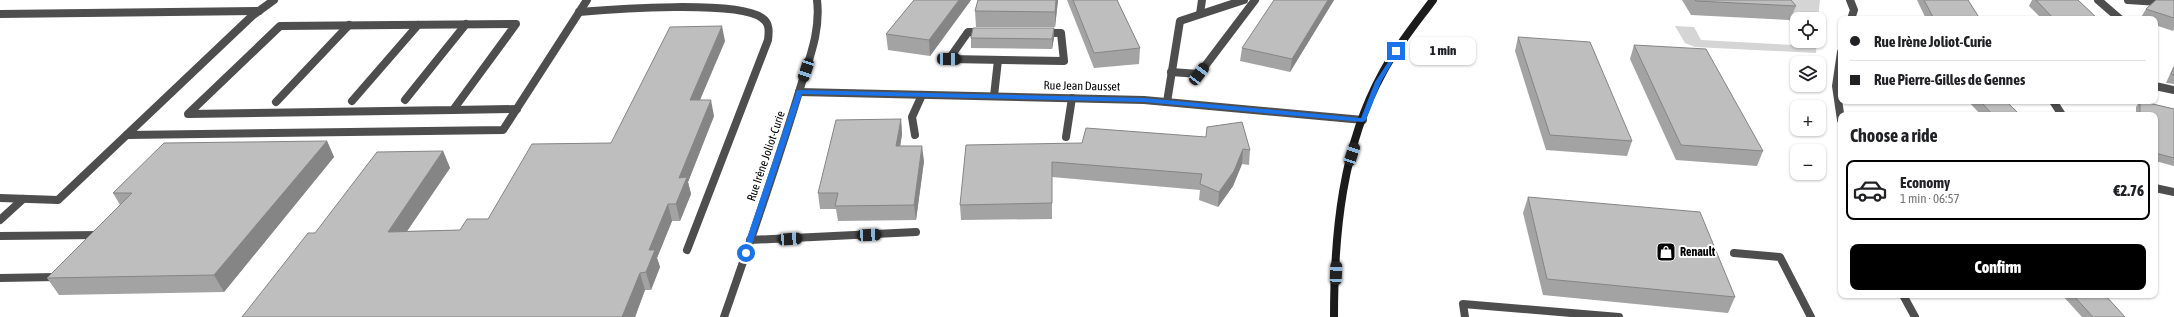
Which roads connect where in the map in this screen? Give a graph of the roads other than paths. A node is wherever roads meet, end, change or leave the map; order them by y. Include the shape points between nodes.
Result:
1 (274, 0) edge
2 (587, 0) edge
3 (817, 0) edge
4 (1202, 0) edge
5 (1244, 0) edge
6 (1255, 0) edge
7 (1433, 0) edge
8 (1850, 0) edge
9 (2098, 0) edge
10 (2128, 0) edge
11 (2174, 3) edge
12 (259, 11) junction
13 (579, 12) junction
14 (0, 14) edge
15 (1200, 14) junction
16 (1852, 16) edge
17 (2117, 16) edge
18 (466, 24) junction
19 (349, 25) junction
20 (418, 25) junction
21 (998, 60) junction
22 (1838, 62) edge
23 (1171, 72) junction
24 (2158, 87) edge
25 (2174, 90) edge
26 (799, 92) junction
27 (922, 94) junction
28 (994, 96) junction
29 (1072, 98) junction
30 (405, 100) dead end
31 (352, 101) dead end
32 (276, 102) dead end
33 (1167, 102) junction
34 (517, 109) junction
35 (453, 110) junction
36 (1839, 112) edge
37 (1363, 120) junction
38 (127, 135) junction
39 (914, 135) dead end
40 (1066, 137) dead end
41 (2158, 189) edge
42 (2174, 192) edge
43 (0, 198) edge
44 (23, 199) junction
45 (0, 220) edge
46 (916, 232) dead end
47 (110, 235) edge
48 (0, 236) edge
49 (750, 240) junction
50 (686, 250) dead end
51 (1734, 253) dead end
52 (66, 277) edge
53 (0, 278) edge
54 (1905, 298) edge
55 (724, 317) edge
56 (1334, 317) edge
57 (1465, 317) edge
58 (1619, 317) edge
59 (1811, 317) edge
60 (1915, 317) edge

1 - 12 street
2 - 13 street
3 - 26 street, Rue Irène Joliot-Curie via 817,28
4 - 15 street
5 - 15 street
6 - 23 street via 1199,74
7 - 37 main road via 1403,41 1378,82
8 - 16 street via 1854,10
9 - 17 street
10 - 11 street
12 - 14 street
12 - 38 street
13 - 34 street
13 - 50 street via 720,8 747,11 763,18 769,27 768,40
15 - 23 street via 1180,21
18 - 20 street
18 - 30 street
18 - 35 street via 516,24
19 - 20 street
19 - 32 street
19 - 35 street via 280,26 188,114
20 - 31 street
21 - 21 street via 1064,61 1061,33 968,32 949,59
21 - 28 street
22 - 36 street via 1836,100
23 - 33 street
24 - 25 street
26 - 27 street, Rue Jean Dausset
26 - 49 street, Rue Irène Joliot-Curie
27 - 28 street, Rue Jean Dausset
27 - 39 street via 912,117
28 - 29 street, Rue Jean Dausset
29 - 33 street, Rue Jean Dausset
29 - 40 street
33 - 37 street, Rue Jean Dausset
34 - 35 street
34 - 38 street via 503,130
37 - 56 main road via 1348,166 1338,216
38 - 44 street via 58,200
41 - 42 street
43 - 44 street
44 - 45 street
46 - 49 street
47 - 48 street
49 - 55 street, Rue Irène Joliot-Curie
51 - 59 street via 1780,257
52 - 53 street
54 - 60 street
57 - 58 street via 1463,304

